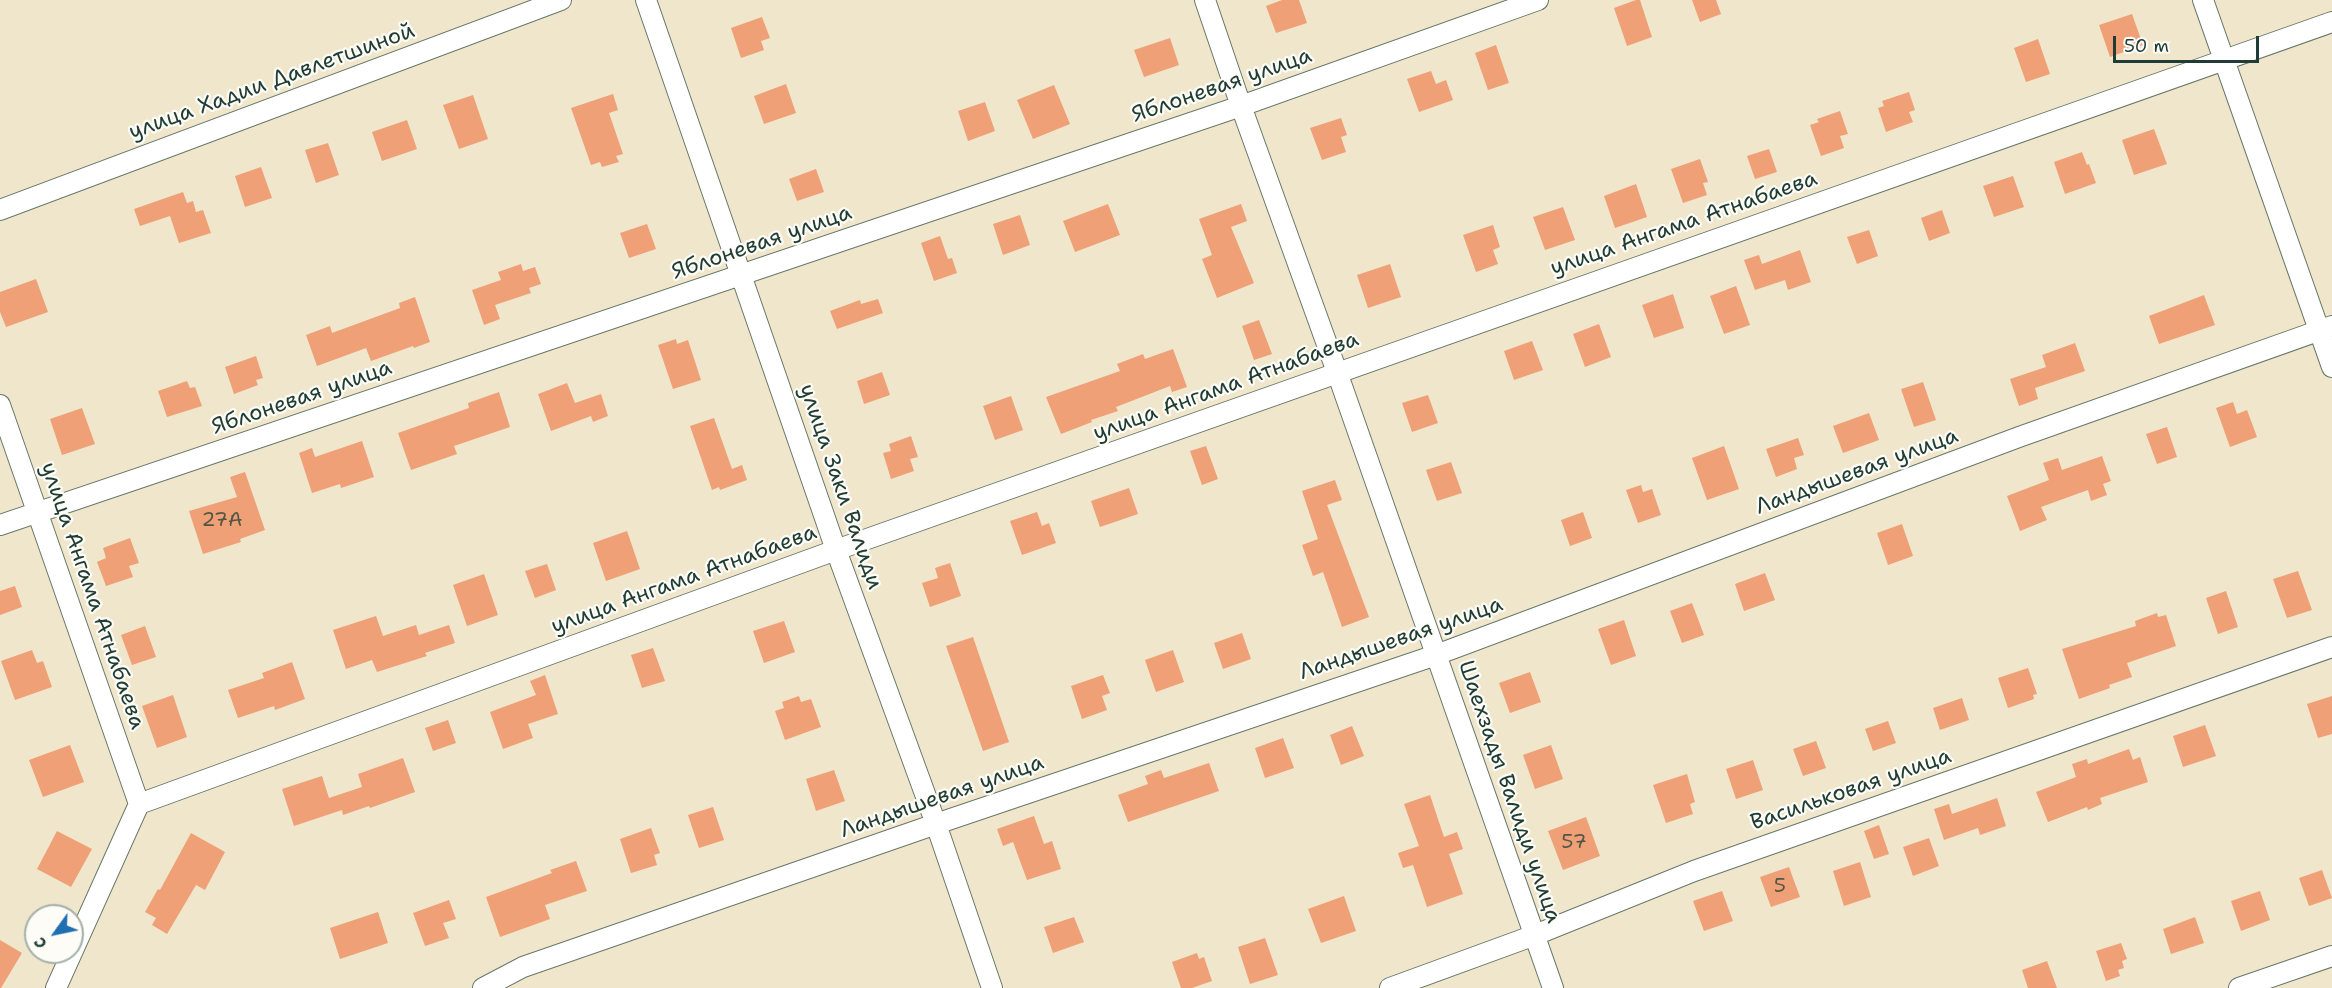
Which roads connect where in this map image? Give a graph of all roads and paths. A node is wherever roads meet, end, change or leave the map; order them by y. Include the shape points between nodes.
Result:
1 (561, 0) edge
2 (646, 0) edge
3 (1205, 0) edge
4 (1538, 0) edge
5 (2203, 0) edge
6 (2332, 21) edge
7 (2224, 58) junction
8 (1241, 106) junction
9 (0, 210) edge
10 (741, 275) junction
11 (2326, 328) edge
12 (2332, 367) edge
13 (1337, 372) junction
14 (0, 405) edge
15 (38, 512) junction
16 (0, 525) edge
17 (836, 550) junction
18 (2332, 647) edge
19 (1436, 655) junction
20 (139, 804) junction
21 (936, 824) junction
22 (1535, 935) junction
23 (2332, 956) edge
24 (56, 988) edge
25 (483, 988) edge
26 (992, 988) edge
27 (1390, 988) edge
28 (1553, 988) edge
29 (2240, 988) edge

1 - 9 street, улица Хадии Давлетшиной
2 - 10 street, улица Заки Валиди
3 - 8 street, Шаехзады Валиди улица
4 - 8 street, Яблоневая улица
5 - 7 street
6 - 7 street, улица Ангама Атнабаева
7 - 11 street
7 - 13 street, улица Ангама Атнабаева
8 - 10 street, Яблоневая улица
8 - 13 street, Шаехзады Валиди улица
10 - 15 street, Яблоневая улица
10 - 17 street, улица Заки Валиди
11 - 12 street
11 - 19 street, Ландышевая улица via 2019,437
13 - 17 street, улица Ангама Атнабаева
13 - 19 street, Шаехзады Валиди улица
14 - 15 street, улица Ангама Атнабаева
15 - 16 street, Яблоневая улица
15 - 20 street, улица Ангама Атнабаева
17 - 20 street, улица Ангама Атнабаева
17 - 21 street, улица Заки Валиди
18 - 22 street, Васильковая улица via 1694,871
19 - 21 street, Ландышевая улица
19 - 22 street, Шаехзады Валиди улица
20 - 24 street
21 - 25 street, Ландышевая улица via 523,967
21 - 26 street, улица Заки Валиди
22 - 27 street, Васильковая улица
22 - 28 street, Шаехзады Валиди улица
23 - 29 street

